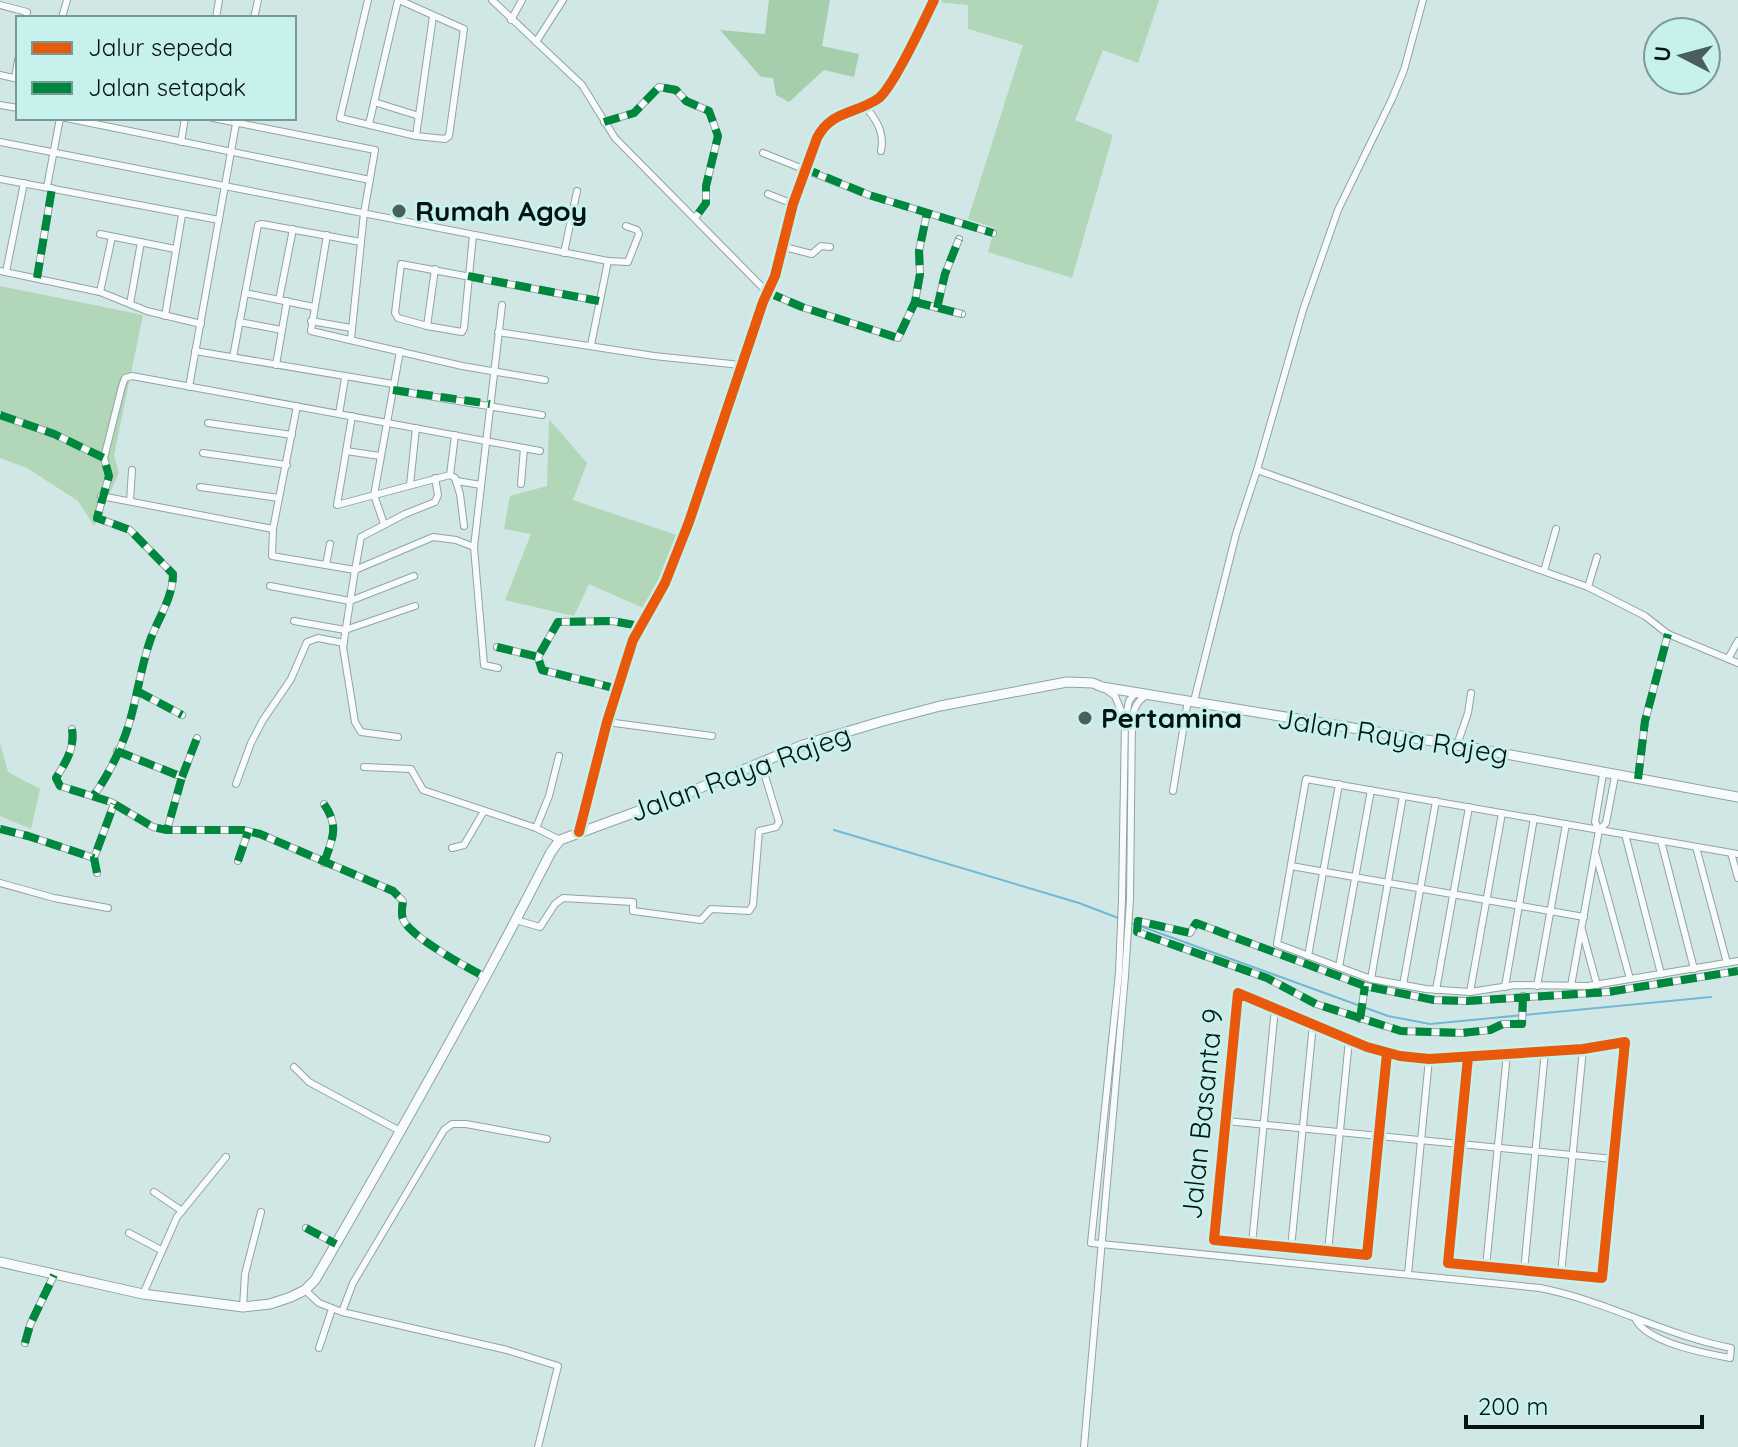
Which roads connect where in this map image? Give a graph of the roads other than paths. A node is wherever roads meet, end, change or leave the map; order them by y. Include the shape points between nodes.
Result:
1 (29, 0) edge
2 (67, 0) edge
3 (368, 0) edge
4 (398, 0) edge
5 (492, 0) edge
6 (522, 0) edge
7 (563, 0) edge
8 (934, 0) edge
9 (1423, 0) edge
10 (0, 5) edge
11 (63, 14) dead end
12 (27, 15) edge
13 (433, 16) junction
14 (511, 20) junction
15 (536, 42) junction
16 (374, 102) junction
17 (864, 105) junction
18 (419, 116) junction
19 (60, 120) edge
20 (76, 120) edge
21 (185, 120) edge
22 (237, 120) edge
23 (604, 122) junction
24 (369, 124) junction
25 (416, 136) junction
26 (0, 142) edge
27 (181, 142) junction
28 (881, 151) dead end
29 (231, 152) junction
30 (763, 153) dead end
31 (54, 154) junction
32 (804, 168) junction
33 (0, 179) edge
34 (370, 180) junction
35 (24, 183) junction
36 (224, 185) junction
37 (50, 188) junction
38 (577, 191) dead end
39 (768, 194) dead end
40 (793, 204) junction
41 (364, 213) junction
42 (927, 213) junction
43 (182, 215) junction
44 (695, 218) junction
45 (219, 220) junction
46 (626, 226) dead end
47 (293, 229) junction
48 (993, 233) dead end
49 (100, 234) dead end
50 (327, 235) junction
51 (473, 235) junction
52 (112, 237) junction
53 (959, 239) dead end
54 (141, 242) junction
55 (361, 242) junction
56 (784, 247) junction
57 (830, 247) dead end
58 (175, 249) junction
59 (564, 253) junction
60 (608, 261) junction
61 (435, 269) junction
62 (3, 271) edge
63 (468, 276) junction
64 (37, 278) junction
65 (100, 292) junction
66 (767, 292) junction
67 (245, 293) junction
68 (279, 300) junction
69 (287, 301) junction
70 (597, 301) junction
71 (915, 302) junction
72 (130, 304) junction
73 (502, 305) dead end
74 (314, 307) junction
75 (937, 308) junction
76 (962, 314) dead end
77 (165, 316) junction
78 (311, 321) junction
79 (239, 322) junction
80 (201, 324) junction
81 (427, 326) junction
82 (351, 328) junction
83 (282, 330) junction
84 (498, 332) junction
85 (351, 339) junction
86 (591, 345) junction
87 (195, 351) junction
88 (400, 351) junction
89 (233, 357) junction
90 (276, 365) junction
91 (741, 365) junction
92 (492, 370) junction
93 (345, 378) junction
94 (545, 380) dead end
95 (189, 387) junction
96 (393, 387) junction
97 (490, 404) junction
98 (297, 406) junction
99 (339, 414) junction
100 (0, 415) edge
101 (542, 415) dead end
102 (352, 416) junction
103 (386, 422) junction
104 (208, 423) dead end
105 (416, 428) junction
106 (292, 435) junction
107 (455, 435) junction
108 (485, 441) junction
109 (524, 448) junction
110 (346, 451) junction
111 (540, 451) dead end
112 (203, 453) dead end
113 (380, 456) junction
114 (104, 458) junction
115 (287, 465) junction
116 (132, 470) dead end
117 (1257, 470) junction
118 (450, 475) junction
119 (435, 478) junction
120 (457, 481) junction
121 (521, 484) dead end
122 (410, 485) junction
123 (481, 485) junction
124 (200, 487) dead end
125 (374, 495) junction
126 (101, 496) junction
127 (279, 498) junction
128 (130, 501) junction
129 (384, 524) junction
130 (464, 526) dead end
131 (273, 529) junction
132 (1556, 529) dead end
133 (330, 544) dead end
134 (474, 547) junction
135 (1597, 557) dead end
136 (326, 565) junction
137 (355, 570) junction
138 (1544, 571) junction
139 (414, 576) dead end
140 (270, 586) dead end
141 (1588, 587) junction
142 (350, 601) junction
143 (415, 606) dead end
144 (294, 621) dead end
145 (640, 626) junction
146 (345, 630) junction
147 (1668, 634) junction
148 (1738, 641) edge
149 (344, 643) junction
150 (497, 647) dead end
151 (538, 657) junction
152 (1728, 659) junction
153 (1738, 663) edge
154 (498, 668) dead end
155 (1102, 687) junction
156 (618, 689) junction
157 (137, 691) junction
158 (1136, 692) junction
159 (1471, 693) dead end
160 (1150, 694) junction
161 (1191, 701) junction
162 (182, 715) dead end
163 (1125, 721) junction
164 (607, 722) junction
165 (72, 729) dead end
166 (712, 736) dead end
167 (398, 737) dead end
168 (197, 738) dead end
169 (1457, 745) junction
170 (117, 751) junction
171 (559, 756) dead end
172 (761, 763) junction
173 (364, 767) dead end
174 (1603, 774) junction
175 (1615, 776) junction
176 (182, 777) junction
177 (1638, 779) junction
178 (236, 784) dead end
179 (1339, 784) junction
180 (1371, 790) junction
181 (1173, 791) dead end
182 (94, 795) junction
183 (1403, 796) junction
184 (1738, 797) edge
185 (1436, 801) junction
186 (114, 804) junction
187 (324, 804) dead end
188 (1469, 807) junction
189 (484, 811) junction
190 (1502, 813) junction
191 (1534, 818) junction
192 (1566, 824) junction
193 (536, 828) junction
194 (0, 829) edge
195 (167, 830) junction
196 (1599, 830) junction
197 (248, 832) junction
198 (579, 832) junction
199 (1625, 834) junction
200 (560, 840) junction
201 (1661, 841) junction
202 (1696, 847) junction
203 (452, 848) dead end
204 (1595, 852) junction
205 (1735, 854) edge
206 (94, 858) junction
207 (238, 861) dead end
208 (324, 863) junction
209 (1291, 866) junction
210 (1323, 871) junction
211 (97, 873) dead end
212 (1355, 877) junction
213 (1738, 878) edge
214 (0, 883) edge
215 (1388, 883) junction
216 (1420, 888) junction
217 (1453, 894) junction
218 (1486, 900) junction
219 (1519, 906) junction
220 (108, 908) dead end
221 (1550, 911) junction
222 (1584, 917) junction
223 (516, 920) junction
224 (1581, 929) junction
225 (1308, 956) junction
226 (1738, 961) edge
227 (1727, 963) junction
228 (1339, 967) junction
229 (1694, 969) junction
230 (1738, 971) edge
231 (1661, 974) junction
232 (485, 977) junction
233 (1371, 979) junction
234 (1630, 979) junction
235 (1403, 985) junction
236 (1597, 985) junction
237 (1365, 986) junction
238 (1537, 986) junction
239 (1571, 986) junction
240 (1505, 987) junction
241 (1436, 990) junction
242 (1470, 992) junction
243 (1523, 996) junction
244 (1275, 1008) junction
245 (1361, 1016) junction
246 (1313, 1024) junction
247 (1349, 1040) junction
248 (1583, 1049) junction
249 (1545, 1051) junction
250 (1387, 1053) junction
251 (1507, 1054) junction
252 (1468, 1057) junction
253 (1429, 1059) junction
254 (294, 1067) dead end
255 (1226, 1121) junction
256 (1264, 1125) junction
257 (1303, 1129) junction
258 (400, 1131) junction
259 (1340, 1132) junction
260 (1379, 1136) junction
261 (547, 1139) dead end
262 (1421, 1140) junction
263 (1459, 1144) junction
264 (1498, 1148) junction
265 (1536, 1152) junction
266 (1573, 1155) junction
267 (226, 1157) dead end
268 (1613, 1159) junction
269 (154, 1192) dead end
270 (182, 1211) junction
271 (261, 1212) dead end
272 (306, 1228) dead end
273 (129, 1233) dead end
274 (336, 1244) junction
275 (1102, 1244) junction
276 (1252, 1244) junction
277 (1291, 1248) junction
278 (161, 1250) junction
279 (1328, 1251) junction
280 (0, 1262) edge
281 (1486, 1267) junction
282 (1524, 1271) junction
283 (1408, 1274) junction
284 (1561, 1274) junction
285 (54, 1275) junction
286 (305, 1290) junction
287 (143, 1294) junction
288 (243, 1307) junction
289 (332, 1309) junction
290 (342, 1312) junction
291 (1636, 1320) junction
292 (1661, 1328) junction
293 (1658, 1337) junction
294 (25, 1343) dead end
295 (319, 1348) dead end
296 (538, 1447) edge
297 (1084, 1447) edge

1 - 12 street
2 - 11 street
3 - 24 street via 339,116
4 - 13 street
4 - 16 street
5 - 14 street
6 - 14 street
7 - 15 street
8 - 17 street via 886,89
9 - 117 street via 1404,70 1328,237
10 - 12 street
13 - 18 street
13 - 25 street via 464,31 448,137
14 - 15 street
15 - 23 street via 582,85
16 - 18 street
16 - 24 street
17 - 28 street via 878,123
17 - 32 street via 821,130
18 - 25 street
19 - 31 street
20 - 27 street
21 - 27 street
22 - 29 street
22 - 34 street via 373,148
23 - 44 street
23 - 44 street via 634,113 659,87 676,90 709,111 718,136 706,203
24 - 25 street
26 - 31 street
27 - 29 street
29 - 34 street
29 - 36 street
30 - 32 street
31 - 36 street
31 - 37 street
32 - 40 street
32 - 42 street
33 - 35 street
34 - 41 street
35 - 37 street
35 - 62 street
36 - 41 street
36 - 45 street
37 - 43 street
37 - 64 street
38 - 59 street
39 - 40 street
40 - 56 street
41 - 51 street
41 - 55 street
42 - 48 street
42 - 71 street
43 - 45 street
43 - 58 street
44 - 66 street
45 - 80 street
46 - 60 street via 639,234 628,262
47 - 50 street
47 - 67 street via 262,224 256,228
47 - 68 street
49 - 52 street
50 - 55 street
50 - 74 street
51 - 59 street
51 - 63 street
52 - 54 street
52 - 65 street
53 - 75 street
54 - 58 street
54 - 72 street
55 - 82 street
56 - 57 street via 812,254 819,246
56 - 66 street
58 - 77 street
59 - 60 street
60 - 70 street
61 - 63 street
61 - 81 street
61 - 81 street via 399,266 396,316
62 - 64 street
63 - 70 street
63 - 81 street via 461,332
64 - 65 street
65 - 72 street
66 - 71 street via 896,339
66 - 91 street
67 - 68 street
67 - 79 street
68 - 69 street
69 - 74 street
69 - 83 street
70 - 86 street
71 - 75 street
72 - 77 street
73 - 84 street
74 - 78 street
75 - 76 street
77 - 80 street
78 - 82 street
78 - 85 street via 311,331
79 - 83 street
79 - 89 street
80 - 87 street
82 - 85 street
83 - 90 street
84 - 86 street
84 - 92 street
85 - 88 street
86 - 91 street
87 - 89 street
87 - 95 street
88 - 92 street
88 - 96 street
89 - 90 street
90 - 93 street
91 - 145 street via 689,522 665,583
92 - 94 street
92 - 97 street
93 - 96 street
93 - 99 street
95 - 98 street
95 - 114 street via 125,378
96 - 97 street
96 - 103 street
97 - 101 street
97 - 108 street
98 - 99 street
98 - 106 street
99 - 102 street
100 - 114 street
102 - 103 street
102 - 110 street
103 - 105 street
103 - 113 street
104 - 106 street
105 - 107 street
105 - 122 street
106 - 115 street
107 - 108 street
107 - 118 street
108 - 109 street
108 - 123 street
109 - 111 street
109 - 121 street
110 - 113 street
110 - 125 street via 337,505
112 - 115 street
113 - 125 street
114 - 126 street via 109,476
115 - 127 street
116 - 128 street
117 - 138 street
117 - 161 street
118 - 119 street
118 - 120 street
119 - 122 street
119 - 129 street via 435,502
120 - 123 street
120 - 130 street
122 - 125 street
123 - 134 street
124 - 127 street
125 - 129 street
126 - 128 street
126 - 157 street via 97,518 130,530 173,574
127 - 131 street
128 - 131 street
129 - 137 street via 361,537
131 - 136 street via 272,556
132 - 138 street
133 - 136 street
134 - 137 street via 433,537
134 - 154 street via 484,665
135 - 141 street
136 - 137 street
137 - 142 street
138 - 141 street
139 - 142 street
140 - 142 street
141 - 147 street
142 - 146 street
143 - 146 street
144 - 146 street
145 - 151 street via 558,622
145 - 156 street
146 - 149 street
147 - 152 street
147 - 177 street via 1645,721
148 - 152 street
149 - 167 street via 356,728
149 - 178 street via 318,638 307,642 251,743
150 - 151 street
151 - 156 street via 542,670
152 - 153 street
155 - 158 main road, Jalan Raya Rajeg
155 - 163 street via 1115,696
155 - 172 main road, Jalan Raya Rajeg via 1067,682 940,706 803,745
156 - 164 street
157 - 162 street
157 - 170 street
158 - 160 main road, Jalan Raya Rajeg
158 - 163 street
159 - 169 street
160 - 161 main road, Jalan Raya Rajeg
160 - 275 street via 1140,699 1132,719 1130,899
161 - 169 main road, Jalan Raya Rajeg
161 - 181 street
163 - 275 street via 1119,973 1091,1243
164 - 166 street
164 - 198 street
165 - 182 street via 73,741 57,783
168 - 176 street
169 - 174 main road, Jalan Raya Rajeg
170 - 176 street
170 - 182 street
171 - 193 street
172 - 198 main road, Jalan Raya Rajeg
172 - 223 street via 779,822 759,831 749,911 711,909 701,920 633,911 633,902 567,897 555,904 540,927
173 - 189 street via 411,769 420,788
174 - 175 main road, Jalan Raya Rajeg
174 - 196 street via 1595,822
175 - 177 main road, Jalan Raya Rajeg
175 - 196 street via 1606,823
176 - 195 street
177 - 184 main road, Jalan Raya Rajeg
179 - 180 street
179 - 209 street via 1306,779
179 - 210 street
180 - 183 street
180 - 212 street
182 - 186 street
183 - 185 street
183 - 215 street
185 - 188 street
185 - 216 street
186 - 195 street
186 - 206 street
187 - 208 street via 333,816 334,834
188 - 190 street
188 - 217 street
189 - 193 street
189 - 203 street via 464,845
190 - 191 street
190 - 218 street
191 - 192 street
191 - 219 street
192 - 196 street
192 - 221 street
193 - 200 street
194 - 206 street
195 - 197 street
196 - 199 street
196 - 204 street
197 - 207 street
197 - 208 street
198 - 200 main road, Jalan Raya Rajeg
199 - 201 street
199 - 231 street
200 - 223 main road
201 - 202 street
201 - 229 street
202 - 205 street
202 - 227 street
204 - 222 street
204 - 234 street
205 - 213 street
206 - 211 street
208 - 232 street via 393,891 403,901 406,925
209 - 210 street
209 - 225 street via 1277,944
210 - 212 street
210 - 225 street
212 - 215 street
212 - 228 street
214 - 220 street
215 - 216 street
215 - 233 street
216 - 217 street
216 - 235 street
217 - 218 street
217 - 241 street
218 - 219 street
218 - 242 street
219 - 221 street
219 - 240 street
221 - 222 street
221 - 238 street
222 - 224 street
223 - 232 main road
224 - 236 street
224 - 239 street
225 - 228 street
226 - 227 street
227 - 229 street
228 - 233 street
229 - 231 street
230 - 243 street via 1608,992
231 - 234 street
232 - 258 main road
233 - 235 street
234 - 236 street
235 - 241 street
236 - 239 street
237 - 243 street via 1434,1000
237 - 245 street
237 - 245 street via 1199,924 1190,933 1138,920 1138,926 1316,1004
238 - 239 street
238 - 240 street
240 - 242 street
241 - 242 street
243 - 245 street via 1522,1024 1490,1030 1401,1031
244 - 246 street
244 - 255 street, Jalan Basanta 9 via 1238,993
244 - 256 street
246 - 247 street
246 - 257 street
247 - 250 street
247 - 259 street
248 - 249 street
248 - 266 street
248 - 268 street via 1625,1042
249 - 251 street
249 - 265 street
250 - 253 street
250 - 260 street
251 - 252 street
251 - 264 street
252 - 253 street
252 - 263 street
253 - 262 street
254 - 258 street via 309,1082
255 - 256 street
255 - 276 street, Jalan Basanta 9 via 1214,1240
256 - 257 street
256 - 276 street
257 - 259 street
257 - 277 street
258 - 274 main road
259 - 260 street
259 - 279 street
260 - 262 street
260 - 279 street via 1367,1255
261 - 290 street via 466,1124 444,1130 353,1283
262 - 263 street
262 - 283 street
263 - 264 street
263 - 281 street via 1448,1263
264 - 265 street
264 - 281 street
265 - 266 street
265 - 282 street
266 - 268 street
266 - 284 street
267 - 270 street
268 - 284 street via 1602,1278
269 - 270 street
270 - 278 street
271 - 288 street via 245,1274
272 - 274 street
273 - 278 street
274 - 286 main road
275 - 283 street
275 - 297 street
276 - 277 street
277 - 279 street
278 - 287 street
280 - 285 main road
281 - 282 street
282 - 284 street
283 - 291 street via 1575,1295
285 - 287 main road
285 - 294 street
286 - 288 main road via 270,1304
286 - 289 street
287 - 288 main road
289 - 290 street
289 - 295 street
290 - 296 street via 558,1366
291 - 292 street
291 - 293 street via 1641,1329
292 - 293 street
292 - 293 street via 1731,1348 1730,1358

